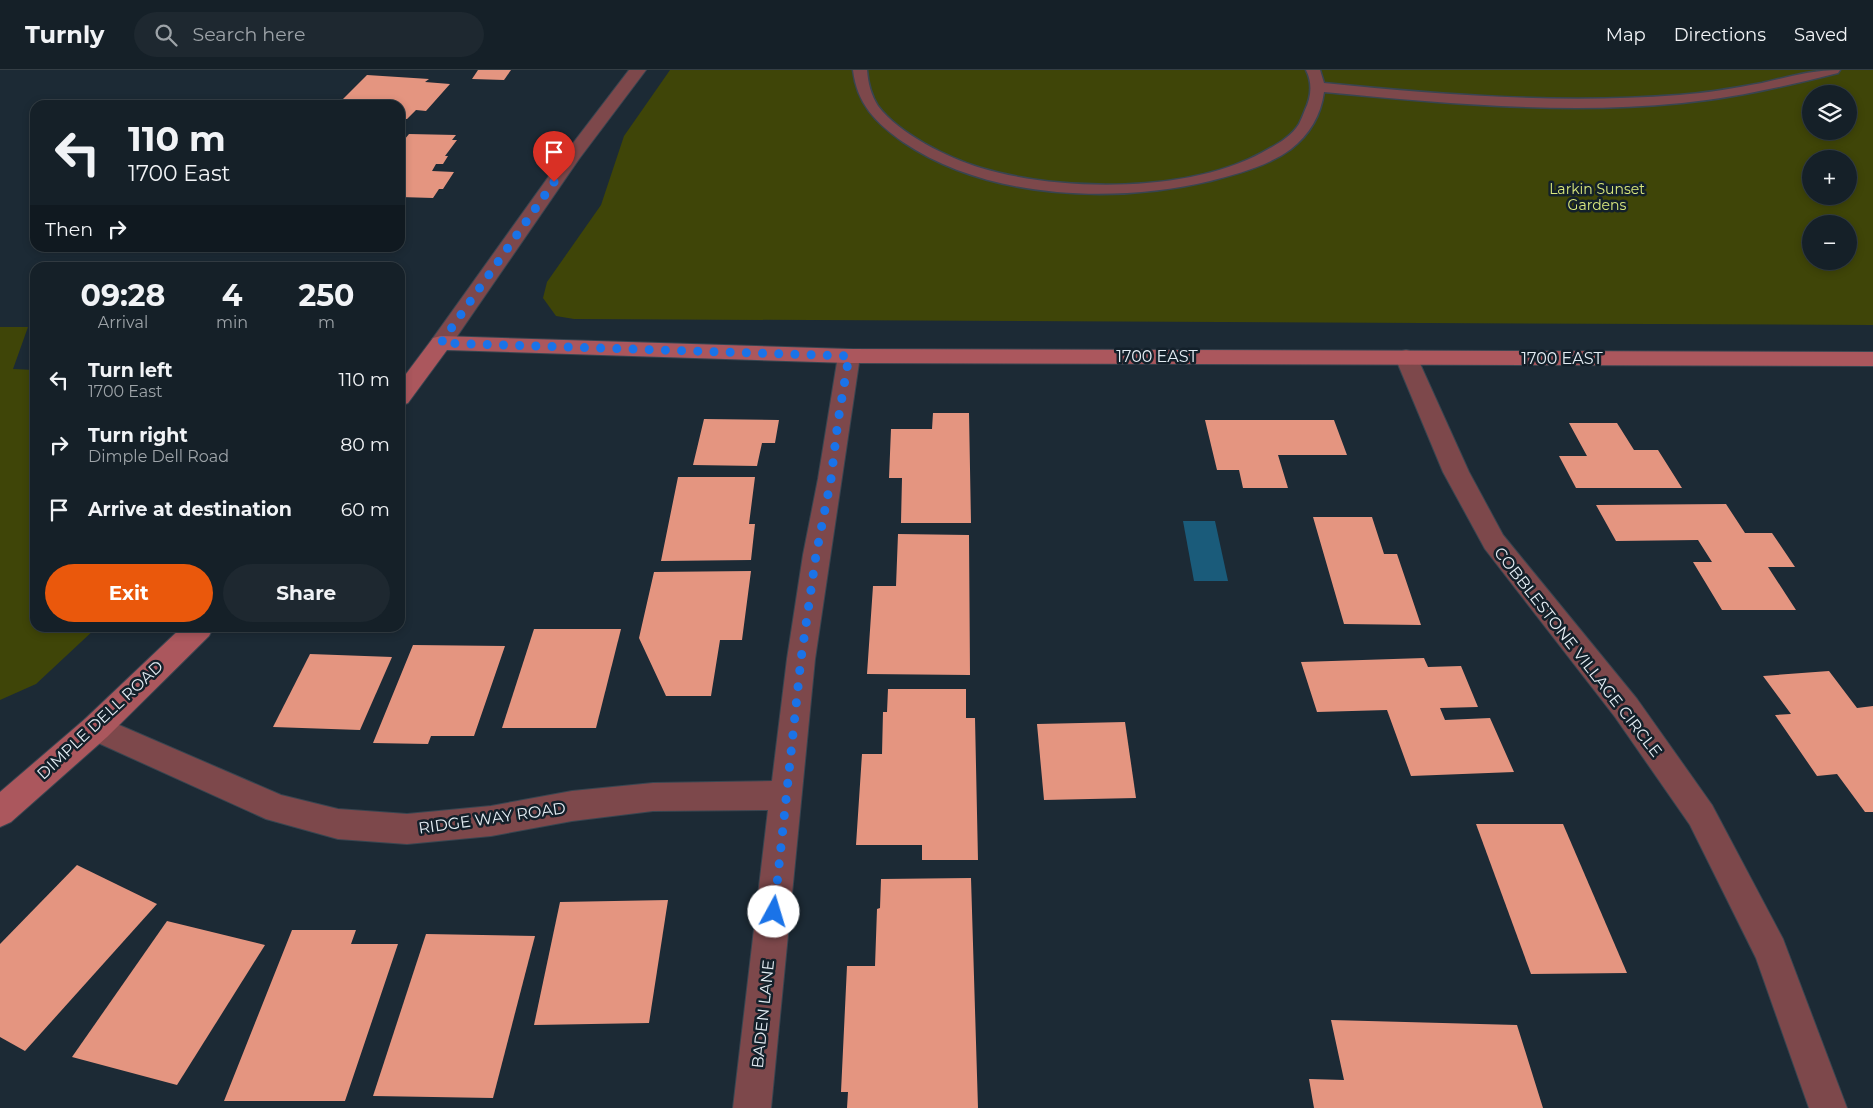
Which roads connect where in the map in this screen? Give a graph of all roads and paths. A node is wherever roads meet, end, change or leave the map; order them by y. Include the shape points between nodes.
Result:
1 (638, 70) edge
2 (860, 70) edge
3 (1313, 70) edge
4 (1833, 70) edge
5 (1318, 87) junction
6 (441, 343) junction
7 (849, 356) junction
8 (1406, 357) junction
9 (1873, 359) edge
10 (405, 391) edge
11 (195, 632) edge
12 (96, 728) junction
13 (787, 795) junction
14 (0, 812) edge
15 (752, 1108) edge
16 (1828, 1108) edge

1 - 6 street via 573,155
2 - 5 lane via 861,85 870,107 922,148 950,163 984,174 1038,184 1101,189 1190,182 1239,168 1280,150 1300,134 1314,114
3 - 5 lane
4 - 5 lane via 1733,92 1612,102 1476,100
6 - 7 main road, 1700 EAST
6 - 10 main road
7 - 8 main road, 1700 EAST
7 - 13 street, BADEN LANE via 801,659
8 - 9 main road, 1700 EAST
8 - 16 street, COBBLESTONE VILLAGE CIRCLE via 1456,472 1494,542 1626,708 1701,815 1771,951
11 - 12 main road, DIMPLE DELL ROAD
12 - 13 street, RIDGE WAY ROAD via 277,810 338,824 407,830 653,797
12 - 14 main road, DIMPLE DELL ROAD
13 - 15 street, BADEN LANE

